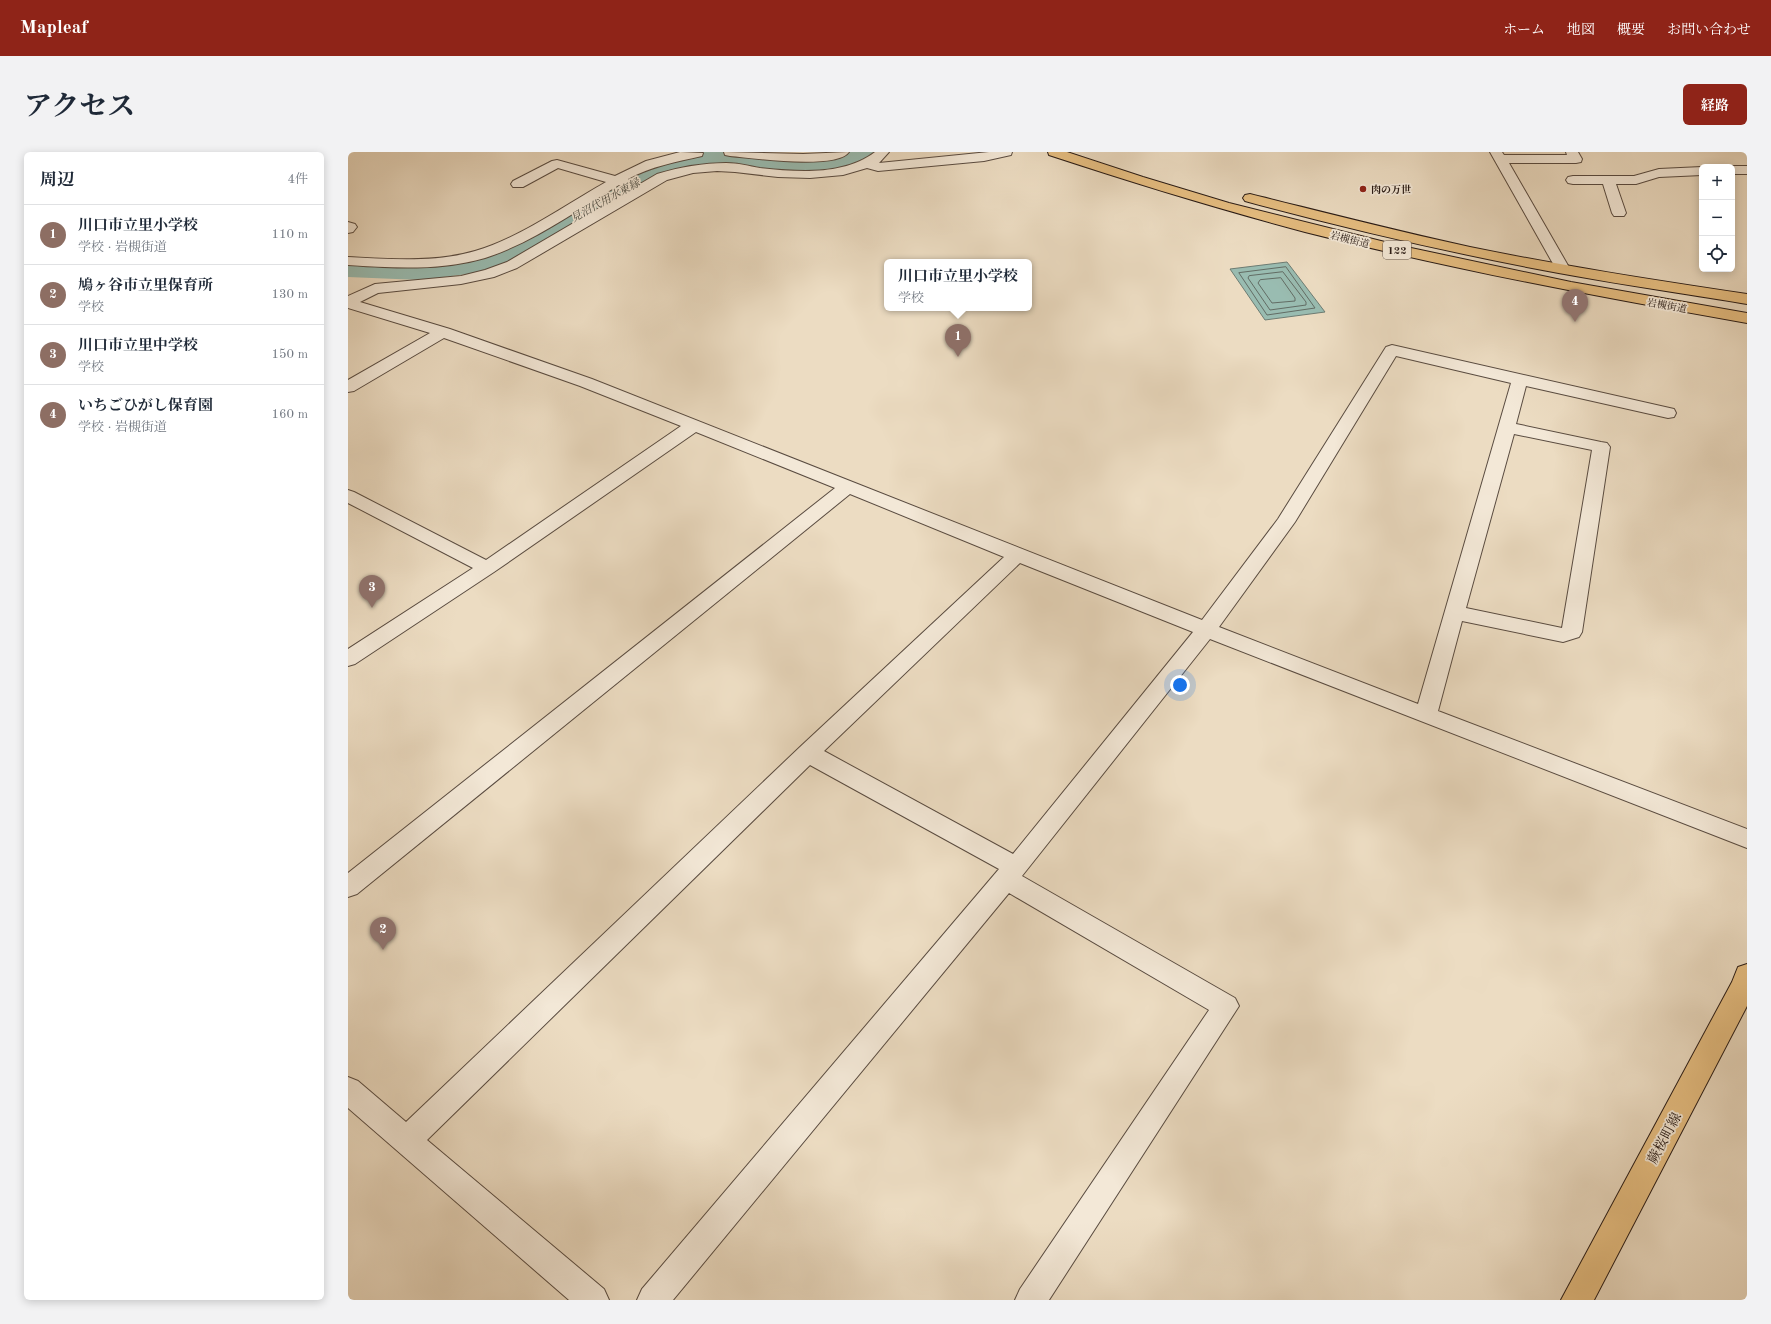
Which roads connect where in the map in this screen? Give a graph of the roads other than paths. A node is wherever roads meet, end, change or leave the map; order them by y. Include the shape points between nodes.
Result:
1 (710, 152) edge
2 (717, 152) edge
3 (724, 152) edge
4 (730, 152) edge
5 (843, 152) edge
6 (883, 152) edge
7 (1006, 152) edge
8 (1054, 152) edge
9 (1572, 152) edge
10 (1498, 155) edge
11 (868, 164) junction
12 (1735, 170) edge
13 (1747, 170) edge
14 (1699, 171) edge
15 (618, 180) junction
16 (1573, 180) dead end
17 (1608, 180) junction
18 (518, 184) dead end
19 (642, 187) junction
20 (1240, 195) dead end
21 (1619, 213) dead end
22 (348, 261) edge
23 (1563, 269) junction
24 (1747, 299) edge
25 (348, 303) edge
26 (1747, 318) edge
27 (444, 332) junction
28 (1520, 380) junction
29 (348, 387) edge
30 (1668, 413) dead end
31 (694, 425) junction
32 (1507, 427) junction
33 (847, 487) junction
34 (348, 496) edge
35 (1017, 555) junction
36 (487, 568) junction
37 (1455, 613) junction
38 (1207, 629) junction
39 (349, 658) edge
40 (1426, 715) junction
41 (808, 753) junction
42 (1747, 839) edge
43 (1011, 873) junction
44 (348, 888) edge
45 (1747, 975) edge
46 (348, 1090) edge
47 (406, 1141) junction
48 (592, 1300) edge
49 (653, 1300) edge
50 (1031, 1300) edge
51 (1578, 1300) edge

1 - 15 street via 678,156 657,162
2 - 3 street
4 - 5 street via 810,157 835,156
6 - 11 street
7 - 11 street via 984,157 878,168
8 - 26 main road, 岩槻街道 / 122 via 1190,197 1396,250 1500,274
9 - 10 street via 1576,159
10 - 23 street
11 - 19 street via 846,170 812,174 706,167 683,170
12 - 13 street
14 - 17 street via 1658,172 1636,180
15 - 18 street via 557,164
15 - 19 street
15 - 22 street via 537,227 479,255 420,262
16 - 17 street
17 - 21 street
19 - 25 street via 512,265 489,274 461,280 375,289
20 - 23 main road, 岩槻街道 / 122 via 1399,235
23 - 24 main road, 岩槻街道 / 122
25 - 27 street
27 - 29 street
27 - 31 street via 577,378
28 - 30 street
28 - 32 street
28 - 38 street via 1392,350 1286,522
31 - 33 street
31 - 36 street
32 - 37 street
32 - 37 street via 1601,447 1572,632 1563,635
33 - 35 street
33 - 44 street
34 - 36 street
35 - 38 street
35 - 41 street
36 - 39 street
37 - 40 street
38 - 40 street
38 - 43 street
40 - 42 street
41 - 43 street
41 - 47 street
43 - 49 street
43 - 50 street via 1226,1006
45 - 51 main road, 蕨桜町線 via 1745,984
46 - 47 street
47 - 48 street

